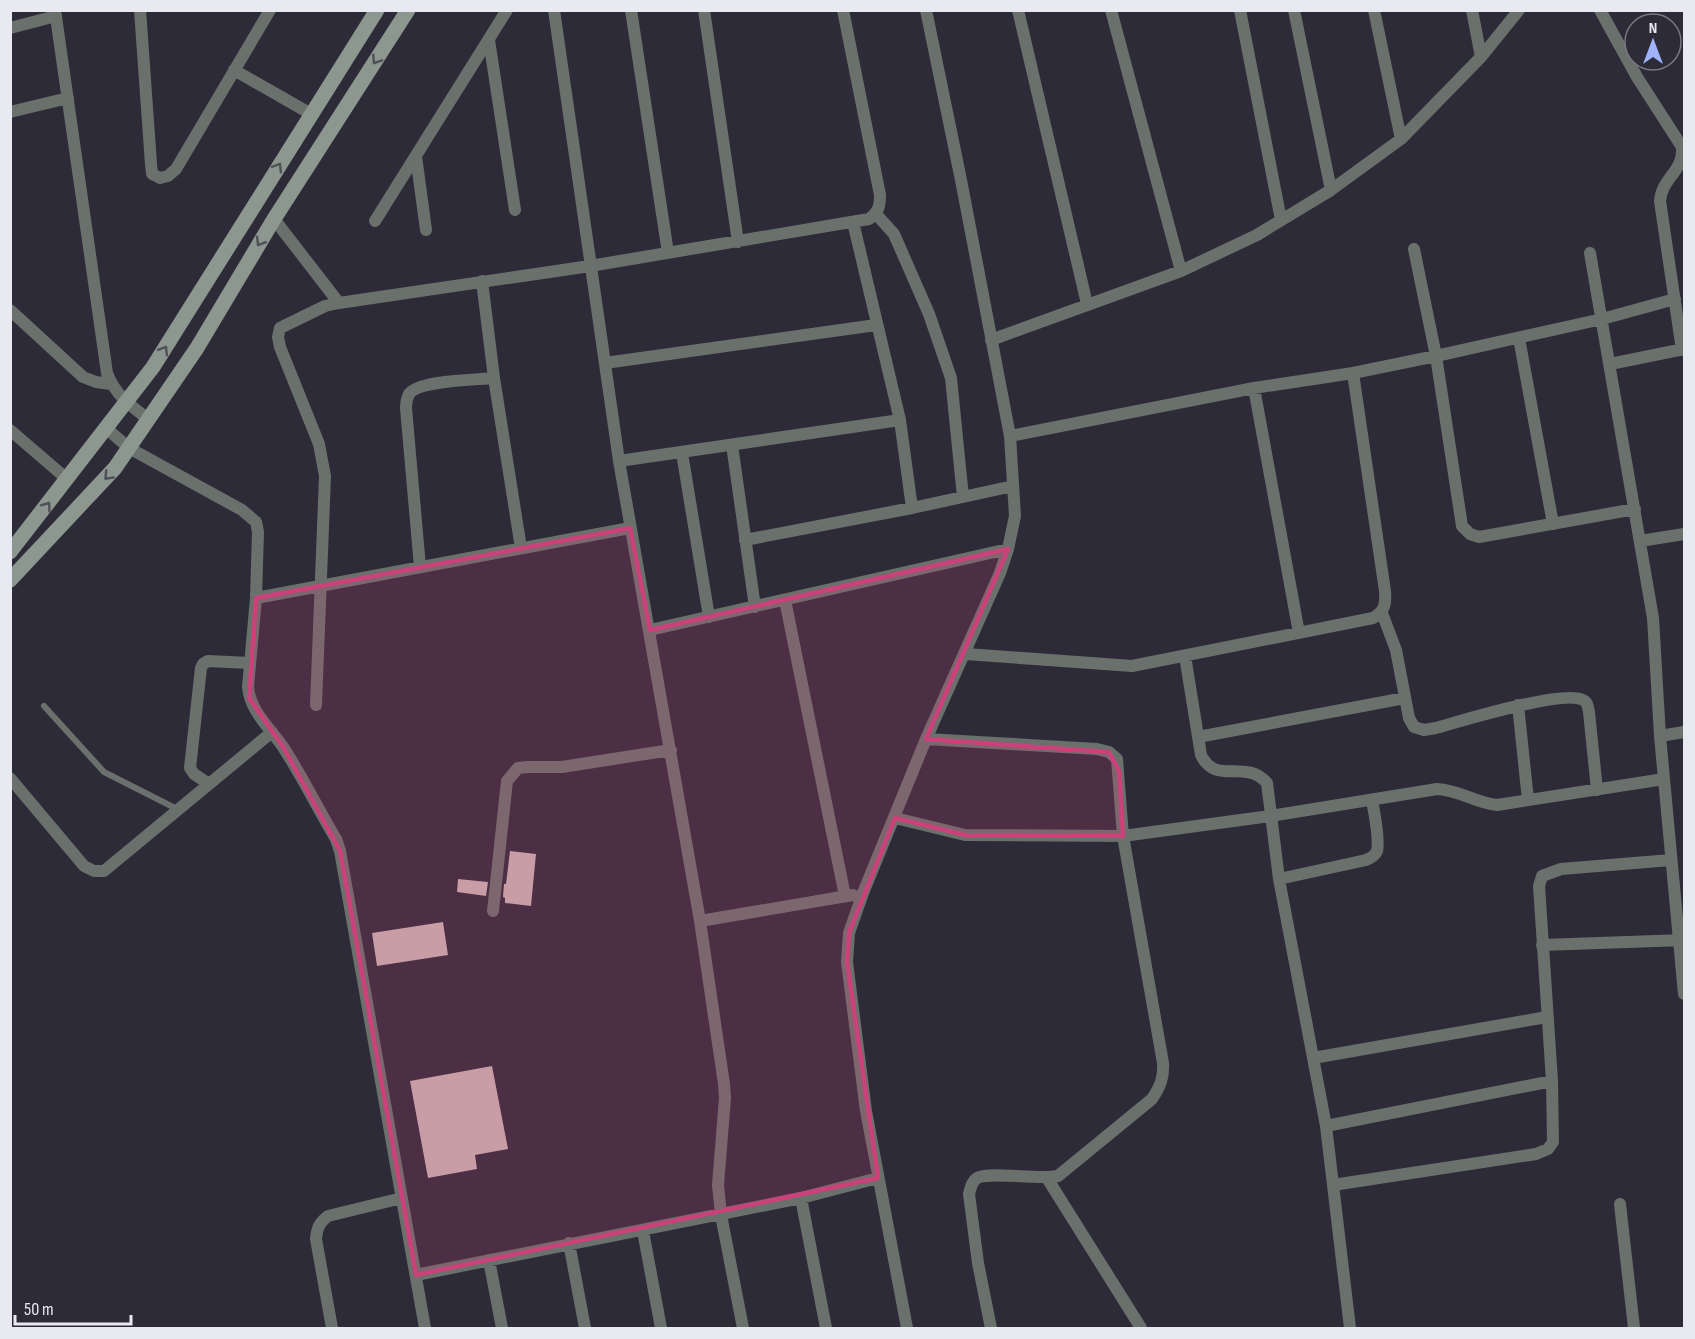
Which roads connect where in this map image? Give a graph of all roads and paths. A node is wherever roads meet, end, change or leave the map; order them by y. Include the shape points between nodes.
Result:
1 (140, 10) edge
2 (270, 10) edge
3 (377, 10) edge
4 (408, 10) edge
5 (507, 10) edge
6 (554, 10) edge
7 (631, 10) edge
8 (705, 10) edge
9 (843, 10) edge
10 (926, 10) edge
11 (1018, 10) edge
12 (1111, 10) edge
13 (1240, 10) edge
14 (1294, 10) edge
15 (1374, 10) edge
16 (1472, 10) edge
17 (1520, 10) edge
18 (1600, 10) edge
19 (56, 14) edge
20 (10, 28) edge
21 (489, 40) junction
22 (1481, 57) junction
23 (234, 70) junction
24 (68, 98) junction
25 (10, 112) edge
26 (311, 114) junction
27 (1401, 139) junction
28 (416, 156) junction
29 (1331, 190) junction
30 (515, 210) dead end
31 (876, 214) junction
32 (274, 219) junction
33 (1281, 220) junction
34 (375, 221) dead end
35 (853, 222) junction
36 (426, 230) dead end
37 (738, 242) junction
38 (1414, 249) dead end
39 (668, 253) junction
40 (1590, 253) dead end
41 (590, 266) junction
42 (1180, 271) junction
43 (482, 281) junction
44 (1675, 299) junction
45 (339, 303) junction
46 (1088, 304) junction
47 (10, 310) edge
48 (1602, 319) junction
49 (876, 325) junction
50 (1519, 338) junction
51 (991, 340) junction
52 (1683, 349) edge
53 (1437, 357) junction
54 (605, 363) junction
55 (1610, 364) junction
56 (1353, 373) junction
57 (494, 378) junction
58 (111, 384) junction
59 (1254, 388) junction
60 (125, 402) junction
61 (148, 420) junction
62 (900, 420) junction
63 (106, 428) junction
64 (10, 430) edge
65 (1010, 436) junction
66 (732, 445) junction
67 (129, 448) junction
68 (682, 453) junction
69 (619, 461) junction
70 (68, 479) junction
71 (1013, 486) junction
72 (963, 497) junction
73 (912, 508) junction
74 (1635, 509) junction
75 (1553, 524) junction
76 (630, 528) junction
77 (1684, 534) edge
78 (745, 540) junction
79 (1640, 541) junction
80 (521, 548) junction
81 (1008, 549) junction
82 (10, 552) edge
83 (420, 567) junction
84 (10, 580) edge
85 (321, 586) junction
86 (256, 598) junction
87 (784, 600) junction
88 (755, 607) junction
89 (1382, 613) junction
90 (709, 617) junction
91 (650, 630) junction
92 (1299, 633) junction
93 (966, 654) junction
94 (1185, 656) junction
95 (250, 663) junction
96 (1405, 698) junction
97 (316, 705) dead end
98 (1518, 705) junction
99 (44, 706) dead end
100 (272, 732) junction
101 (1684, 732) edge
102 (1660, 736) junction
103 (1198, 737) junction
104 (926, 739) junction
105 (670, 750) junction
106 (10, 778) edge
107 (1664, 779) junction
108 (209, 784) junction
109 (1597, 790) junction
110 (1372, 800) junction
111 (1528, 800) junction
112 (179, 810) junction
113 (1270, 816) junction
114 (895, 818) junction
115 (1123, 836) junction
116 (1671, 860) junction
117 (1279, 879) junction
118 (1679, 893) edge
119 (863, 894) junction
120 (845, 896) junction
121 (493, 911) dead end
122 (700, 921) junction
123 (1682, 940) edge
124 (1542, 945) junction
125 (1684, 994) edge
126 (1547, 1017) junction
127 (1313, 1058) junction
128 (1552, 1082) junction
129 (1326, 1126) junction
130 (878, 1178) junction
131 (1047, 1178) junction
132 (1333, 1185) junction
133 (402, 1198) junction
134 (801, 1198) junction
135 (1620, 1204) dead end
136 (721, 1215) junction
137 (643, 1231) junction
138 (569, 1243) junction
139 (489, 1260) junction
140 (416, 1275) junction
141 (332, 1329) edge
142 (424, 1329) edge
143 (502, 1329) edge
144 (585, 1329) edge
145 (661, 1329) edge
146 (742, 1329) edge
147 (826, 1329) edge
148 (907, 1329) edge
149 (991, 1329) edge
150 (1141, 1329) edge
151 (1350, 1329) edge
152 (1634, 1329) edge

1 - 23 street via 152,174 160,178 176,169
2 - 23 street
3 - 26 main road
4 -> 32 main road
5 - 21 street
6 - 41 street
7 - 39 street
8 - 37 street
9 - 31 street via 880,195
10 - 51 street
11 - 46 street
12 - 42 street
13 - 33 street
14 - 29 street
15 - 27 street
16 - 22 street
17 - 22 street
18 - 44 street via 1682,147 1683,157 1661,189 1660,201
19 - 20 street
19 - 24 street
21 - 28 street
21 - 30 street
22 - 27 street
23 - 26 street
24 - 25 street
24 - 58 street
60 -> 26 main road via 153,367
27 - 29 street
28 - 34 street
28 - 36 street
29 - 33 street
31 - 35 street
31 - 72 street via 894,234 929,314 951,378
32 - 45 street
32 -> 61 main road via 197,348
33 - 42 street
35 - 37 street
35 - 49 street
37 - 39 street
38 - 53 street
39 - 41 street
40 - 48 street
41 - 43 street
41 - 54 street
42 - 46 street
43 - 45 street
43 - 57 street
44 - 48 street
44 - 52 street
45 - 85 street via 287,323 280,328 278,337 319,444 325,476
46 - 51 street
47 - 58 street via 83,376
48 - 50 street
48 - 55 street
49 - 54 street
49 - 62 street
50 - 53 street
50 - 75 street
51 - 65 street
52 - 55 street
53 - 56 street
53 - 75 street via 1462,526 1479,537
54 - 69 street
55 - 74 street
56 - 59 street
56 - 89 street via 1386,591
57 - 80 street
57 - 83 street via 430,384 408,395
58 - 60 street
59 - 65 street
59 - 92 street
60 - 61 street
60 - 63 main road
61 - 67 main road
62 - 66 street
62 - 73 street
63 - 67 street
63 - 70 main road
64 - 70 street
65 - 71 street
66 - 68 street
66 - 78 street
67 -> 84 main road
67 - 86 street via 242,510 256,522
68 - 69 street
68 - 90 street
69 - 76 street
82 -> 70 main road
71 - 72 street
71 - 81 street via 1015,516
72 - 73 street
73 - 78 street
74 - 75 street
74 - 79 street
76 - 80 street
76 - 91 street
77 - 79 street
78 - 88 street
79 - 102 street via 1653,618
80 - 83 street
81 - 87 street
81 - 93 street
83 - 85 street
85 - 86 street
85 - 97 street
86 - 95 street
87 - 88 street
87 - 120 street
88 - 90 street
89 - 92 street
89 - 96 street via 1396,650
90 - 91 street
91 - 105 street
92 - 94 street
93 - 94 street via 1114,666
93 - 104 street
94 - 103 street
95 - 100 street via 249,698
95 - 108 street via 208,661 201,668 190,768
96 - 98 street via 1414,727 1424,730
96 - 103 street
98 - 109 street via 1584,700 1590,712
98 - 111 street
99 - 112 lane via 104,772
100 - 108 street
100 - 133 street via 340,851
101 - 102 street
102 - 107 street
103 - 113 street via 1206,765 1219,771 1259,774 1267,783
104 - 114 street
104 - 115 street via 1109,752 1117,759
105 - 121 street via 562,767 518,768 511,774 507,781
105 - 122 street
106 - 112 street via 84,866 94,871 104,871 115,864
107 - 109 street
107 - 116 street
108 - 112 street
109 - 111 street
110 - 111 street via 1437,789 1452,790 1485,804
110 - 113 street
110 - 117 street via 1377,843 1373,857
113 - 115 street
113 - 117 street
114 - 115 street via 965,835
114 - 119 street
115 - 131 street via 1164,1076 1152,1099 1066,1170
116 - 118 street
116 - 124 street via 1561,869 1542,876
117 - 127 street
118 - 123 street
119 - 120 street
119 - 130 street via 849,933 847,962
120 - 122 street
122 - 136 street via 725,1098 718,1185
123 - 124 street
123 - 125 street
124 - 126 street
126 - 127 street
126 - 128 street
127 - 129 street
128 - 129 street
128 - 132 street via 1553,1142 1548,1149
129 - 132 street
130 - 134 street
130 - 148 street
131 - 149 street via 988,1176 971,1184 978,1263
131 - 150 street
132 - 151 street
133 - 140 street
133 - 141 street via 328,1216 316,1229
134 - 136 street
134 - 147 street
135 - 152 street
136 - 137 street
136 - 146 street
137 - 138 street
137 - 145 street
138 - 139 street
138 - 144 street
139 - 140 street
139 - 143 street
140 - 142 street

